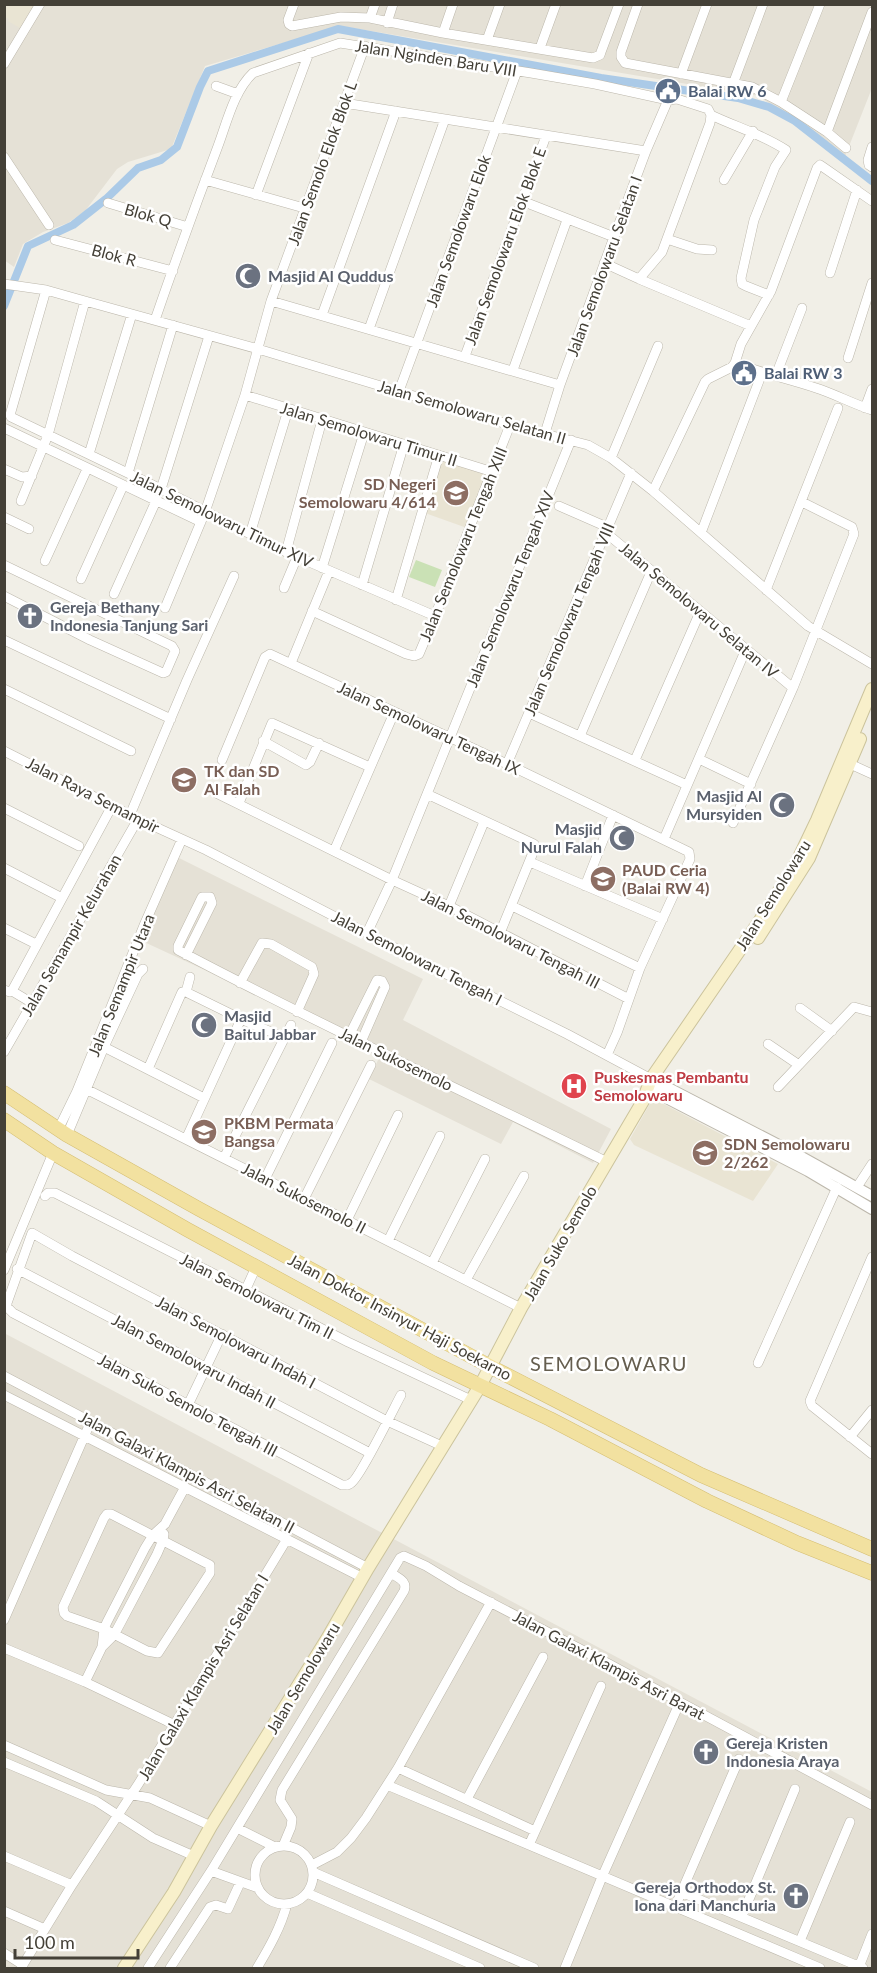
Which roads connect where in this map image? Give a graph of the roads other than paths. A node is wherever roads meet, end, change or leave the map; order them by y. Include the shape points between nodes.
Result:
1 (40, 4) edge
2 (294, 4) edge
3 (375, 4) edge
4 (393, 4) edge
5 (453, 4) edge
6 (500, 4) edge
7 (556, 4) edge
8 (619, 4) edge
9 (638, 4) edge
10 (707, 4) edge
11 (763, 4) edge
12 (820, 4) edge
13 (873, 12) edge
14 (370, 18) junction
15 (387, 23) junction
16 (443, 33) junction
17 (487, 40) junction
18 (365, 46) junction
19 (540, 48) junction
20 (309, 53) junction
21 (4, 64) edge
22 (517, 71) junction
23 (681, 74) junction
24 (733, 84) junction
25 (216, 86) dead end
26 (238, 94) junction
27 (668, 100) junction
28 (781, 102) junction
29 (344, 103) junction
30 (396, 111) junction
31 (711, 115) junction
32 (445, 119) junction
33 (496, 127) junction
34 (753, 131) junction
35 (826, 132) junction
36 (546, 136) junction
37 (873, 147) edge
38 (846, 148) dead end
39 (646, 151) junction
40 (4, 157) edge
41 (871, 166) edge
42 (205, 180) junction
43 (724, 180) dead end
44 (857, 190) junction
45 (256, 195) junction
46 (522, 201) junction
47 (873, 201) edge
48 (108, 204) dead end
49 (304, 208) junction
50 (567, 220) junction
51 (49, 225) dead end
52 (188, 227) junction
53 (614, 237) junction
54 (667, 239) junction
55 (55, 240) dead end
56 (712, 250) dead end
57 (604, 263) junction
58 (173, 271) junction
59 (830, 273) dead end
60 (639, 279) junction
61 (873, 283) edge
62 (11, 285) edge
63 (46, 290) junction
64 (769, 295) junction
65 (85, 301) junction
66 (271, 301) junction
67 (802, 308) dead end
68 (132, 314) junction
69 (322, 315) junction
70 (156, 320) junction
71 (173, 325) junction
72 (751, 326) junction
73 (369, 329) junction
74 (209, 336) junction
75 (418, 343) junction
76 (658, 346) dead end
77 (258, 348) junction
78 (465, 356) junction
79 (848, 358) dead end
80 (735, 363) junction
81 (513, 370) junction
82 (762, 373) junction
83 (776, 375) junction
84 (560, 385) junction
85 (873, 389) edge
86 (399, 391) junction
87 (245, 395) junction
88 (838, 408) dead end
89 (869, 409) edge
90 (288, 410) junction
91 (322, 420) junction
92 (510, 425) junction
93 (4, 428) edge
94 (364, 433) junction
95 (545, 434) junction
96 (48, 435) junction
97 (571, 440) junction
98 (404, 444) junction
99 (43, 447) junction
100 (88, 454) junction
101 (439, 454) junction
102 (610, 458) junction
103 (4, 469) edge
104 (87, 469) junction
105 (493, 472) junction
106 (128, 473) junction
107 (631, 473) junction
108 (32, 476) junction
109 (123, 486) junction
110 (161, 489) junction
111 (653, 491) junction
112 (21, 501) dead end
113 (156, 501) junction
114 (802, 502) junction
115 (559, 506) dead end
116 (205, 512) junction
117 (4, 518) edge
118 (201, 522) junction
119 (29, 529) dead end
120 (606, 530) junction
121 (701, 533) junction
122 (250, 534) junction
123 (286, 552) junction
124 (297, 557) junction
125 (45, 561) dead end
126 (4, 564) edge
127 (326, 569) junction
128 (651, 572) junction
129 (234, 576) dead end
130 (81, 579) dead end
131 (362, 585) junction
132 (284, 588) dead end
133 (766, 590) junction
134 (114, 594) dead end
135 (4, 596) edge
136 (396, 600) junction
137 (165, 608) dead end
138 (312, 611) junction
139 (700, 612) junction
140 (435, 616) junction
141 (816, 631) junction
142 (4, 640) edge
143 (746, 649) junction
144 (291, 663) junction
145 (873, 664) edge
146 (793, 688) junction
147 (4, 689) edge
148 (873, 689) edge
149 (873, 709) edge
150 (394, 713) junction
151 (529, 713) junction
152 (171, 719) junction
153 (580, 736) junction
154 (449, 738) junction
155 (263, 741) junction
156 (319, 743) junction
157 (4, 751) edge
158 (131, 751) dead end
159 (699, 759) junction
160 (222, 760) dead end
161 (635, 760) junction
162 (507, 764) junction
163 (850, 764) junction
164 (370, 767) junction
165 (873, 774) edge
166 (751, 784) junction
167 (687, 785) junction
168 (214, 792) dead end
169 (428, 794) junction
170 (239, 804) junction
171 (112, 806) junction
172 (4, 808) edge
173 (613, 815) junction
174 (134, 817) junction
175 (484, 822) junction
176 (733, 823) dead end
177 (182, 839) junction
178 (664, 839) junction
179 (79, 846) dead end
180 (334, 851) junction
181 (530, 862) junction
182 (4, 868) edge
183 (799, 868) junction
184 (392, 880) junction
185 (585, 886) junction
186 (62, 898) junction
187 (449, 906) junction
188 (512, 906) junction
189 (663, 919) junction
190 (4, 928) edge
191 (367, 933) junction
192 (500, 933) junction
193 (36, 944) junction
194 (186, 955) junction
195 (640, 968) junction
196 (143, 969) dead end
197 (190, 977) dead end
198 (240, 983) junction
199 (7, 990) edge
200 (186, 992) junction
201 (629, 999) junction
202 (32, 1004) junction
203 (800, 1008) dead end
204 (297, 1012) junction
205 (873, 1012) edge
206 (241, 1019) junction
207 (291, 1025) dead end
208 (832, 1032) junction
209 (349, 1036) junction
210 (285, 1038) junction
211 (361, 1042) junction
212 (332, 1043) dead end
213 (768, 1044) dead end
214 (104, 1047) junction
215 (4, 1052) edge
216 (607, 1055) junction
217 (371, 1065) dead end
218 (799, 1065) junction
219 (148, 1069) junction
220 (652, 1085) junction
221 (778, 1088) dead end
222 (86, 1089) junction
223 (4, 1093) edge
224 (204, 1098) junction
225 (398, 1115) dead end
226 (4, 1120) edge
227 (63, 1133) junction
228 (440, 1136) dead end
229 (186, 1139) junction
230 (52, 1153) junction
231 (224, 1158) junction
232 (485, 1159) dead end
233 (607, 1162) junction
234 (873, 1164) edge
235 (524, 1176) dead end
236 (265, 1179) junction
237 (837, 1187) junction
238 (857, 1187) junction
239 (45, 1196) dead end
240 (873, 1196) edge
241 (304, 1198) junction
242 (199, 1209) junction
243 (873, 1209) edge
244 (347, 1220) junction
245 (228, 1224) junction
246 (188, 1230) junction
247 (32, 1233) joint
248 (388, 1240) junction
249 (219, 1246) junction
250 (873, 1257) edge
251 (432, 1263) junction
252 (256, 1267) junction
253 (18, 1269) junction
254 (4, 1270) edge
255 (466, 1280) junction
256 (245, 1291) junction
257 (521, 1308) junction
258 (222, 1334) junction
259 (758, 1363) dead end
260 (490, 1366) junction
261 (206, 1368) junction
262 (4, 1376) edge
263 (480, 1386) junction
264 (4, 1395) edge
265 (401, 1395) dead end
266 (471, 1400) junction
267 (188, 1405) junction
268 (873, 1410) edge
269 (91, 1421) junction
270 (387, 1421) junction
271 (85, 1435) junction
272 (850, 1437) junction
273 (442, 1446) junction
274 (370, 1454) junction
275 (873, 1454) edge
276 (185, 1486) junction
277 (165, 1524) junction
278 (153, 1535) junction
279 (846, 1538) junction
280 (287, 1539) junction
281 (313, 1539) junction
282 (163, 1540) junction
283 (308, 1549) junction
284 (873, 1551) edge
285 (838, 1559) junction
286 (871, 1572) edge
287 (366, 1573) junction
288 (391, 1573) junction
289 (491, 1602) junction
290 (4, 1620) edge
291 (104, 1629) junction
292 (114, 1635) junction
293 (336, 1645) junction
294 (102, 1647) junction
295 (4, 1648) edge
296 (543, 1657) dead end
297 (85, 1682) junction
298 (601, 1686) dead end
299 (680, 1702) junction
300 (175, 1725) junction
301 (4, 1745) edge
302 (739, 1759) dead end
303 (4, 1762) edge
304 (398, 1768) junction
305 (387, 1785) junction
306 (795, 1789) dead end
307 (131, 1794) junction
308 (468, 1799) junction
309 (873, 1805) edge
310 (119, 1815) junction
311 (850, 1822) dead end
312 (212, 1826) junction
313 (237, 1828) junction
314 (535, 1831) junction
315 (529, 1845) junction
316 (279, 1846) junction
317 (4, 1856) edge
318 (194, 1856) junction
319 (312, 1869) junction
320 (211, 1871) junction
321 (602, 1876) junction
322 (240, 1883) junction
323 (72, 1885) junction
324 (258, 1888) junction
325 (681, 1892) junction
326 (307, 1893) junction
327 (287, 1904) junction
328 (675, 1907) junction
329 (4, 1911) edge
330 (742, 1916) junction
331 (45, 1929) junction
332 (873, 1934) edge
333 (800, 1941) junction
334 (4, 1953) edge
335 (22, 1967) edge
336 (861, 1967) edge
337 (124, 1968) edge
338 (148, 1968) edge
339 (170, 1968) edge
340 (257, 1968) edge
341 (480, 1968) edge
342 (534, 1968) edge
343 (565, 1968) edge
344 (820, 1968) edge

1 - 21 street
2 - 14 street via 288,20 292,26 341,17
3 - 14 street
4 - 15 street
5 - 16 street
6 - 17 street
7 - 19 street
8 - 19 street via 600,55 593,58
9 - 23 street via 621,57 630,65
10 - 23 street
11 - 24 street
12 - 28 street
13 - 35 street
14 - 15 street
15 - 16 street
16 - 17 street
17 - 19 street
18 - 20 street, Jalan Nginden Baru VIII via 340,43
18 - 22 street, Jalan Nginden Baru VIII
18 - 29 street, Jalan Semolo Elok Blok L
20 - 26 street, Jalan Nginden Baru VIII via 254,73
20 - 45 street
22 - 27 street, Jalan Nginden Baru VIII
22 - 33 street, Jalan Semolowaru Elok
23 - 24 street
24 - 28 street via 752,87
25 - 26 street
26 - 42 street, Jalan Nginden Baru VIII
27 - 31 street, Jalan Nginden Baru VIII via 703,106
27 - 39 street, Jalan Semolowaru Selatan I
28 - 35 street
29 - 30 street
29 - 49 street, Jalan Semolo Elok Blok L
30 - 32 street
30 - 69 street
31 - 34 street, Jalan Nginden Baru VIII
31 - 54 street
32 - 33 street
32 - 73 street
33 - 36 street
33 - 75 street, Jalan Semolowaru Elok
34 - 43 street
34 - 64 street, Jalan Nginden Baru VIII via 786,150 754,220 741,278 742,284
35 - 38 street
36 - 39 street
36 - 46 street, Jalan Semolowaru Elok Blok E
37 - 41 street via 868,160
39 - 53 street, Jalan Semolowaru Selatan I
40 - 51 street
42 - 45 street
42 - 52 street, Jalan Nginden Baru VIII
44 - 47 street
44 - 59 street
44 - 64 street via 820,165 817,168
45 - 49 street
46 - 50 street
46 - 78 street, Jalan Semolowaru Elok Blok E
48 - 52 street, Blok Q
49 - 66 street, Jalan Semolo Elok Blok L
50 - 53 street
50 - 81 street
52 - 58 street, Jalan Nginden Baru VIII
53 - 57 street, Jalan Semolowaru Selatan I
54 - 56 street
54 - 60 street via 662,252
55 - 58 street, Blok R
57 - 60 street
57 - 84 street, Jalan Semolowaru Selatan I
58 - 70 street, Jalan Nginden Baru VIII
60 - 72 street
61 - 79 street
62 - 63 street, Jalan Semolowaru Selatan II
63 - 65 street, Jalan Semolowaru Selatan II
63 - 96 street, Jalan Semolowaru Timur XIV via 10,415
64 - 72 street
65 - 68 street, Jalan Semolowaru Selatan II
65 - 96 street
66 - 69 street
66 - 77 street, Jalan Semolo Elok Blok L
67 - 83 street
68 - 70 street, Jalan Semolowaru Selatan II
68 - 100 street
69 - 73 street
70 - 71 street, Jalan Semolowaru Selatan II
71 - 74 street, Jalan Semolowaru Selatan II
71 - 106 street
72 - 80 street
73 - 75 street
74 - 77 street, Jalan Semolowaru Selatan II
74 - 110 street
75 - 78 street
75 - 86 street, Jalan Semolowaru Elok
76 - 102 street
77 - 86 street, Jalan Semolowaru Selatan II
77 - 87 street, Jalan Semolo Elok Blok L
78 - 81 street
80 - 82 street
80 - 111 street via 705,382
81 - 84 street
82 - 83 street
82 - 121 street
83 - 89 street
84 - 95 street, Jalan Semolowaru Selatan I
85 - 89 street
86 - 92 street, Jalan Semolowaru Selatan II
87 - 90 street, Jalan Semolowaru Timur II
87 - 116 street, Jalan Semolo Elok Blok L
88 - 114 street
90 - 91 street, Jalan Semolowaru Timur II
90 - 122 street
91 - 94 street, Jalan Semolowaru Timur II
91 - 123 street
92 - 95 street, Jalan Semolowaru Selatan II
92 - 105 street, Jalan Semolowaru Tengah XIII
93 - 99 street, Jalan Semolowaru Timur XIV
94 - 98 street, Jalan Semolowaru Timur II
94 - 127 street
95 - 97 street, Jalan Semolowaru Selatan II
96 - 99 street
96 - 100 street, Jalan Semolowaru Timur XIV
97 - 102 street, Jalan Semolowaru Selatan II
97 - 154 street, Jalan Semolowaru Tengah XIV
98 - 101 street, Jalan Semolowaru Timur II
98 - 131 street
99 - 104 street, Jalan Semolowaru Timur XIV
99 - 108 street
100 - 106 street, Jalan Semolowaru Timur XIV
101 - 105 street, Jalan Semolowaru Timur II
101 - 136 street
102 - 107 street, Jalan Semolowaru Selatan II
103 - 108 street via 22,477
104 - 109 street, Jalan Semolowaru Timur XIV
104 - 125 street
105 - 140 street, Jalan Semolowaru Tengah XIII
106 - 110 street, Jalan Semolowaru Timur XIV
107 - 111 street, Jalan Semolowaru Selatan II
107 - 120 street, Jalan Semolowaru Tengah VIII
108 - 112 street
109 - 113 street, Jalan Semolowaru Timur XIV
109 - 130 street
110 - 116 street, Jalan Semolowaru Timur XIV
111 - 121 street, Jalan Semolowaru Selatan II
113 - 118 street, Jalan Semolowaru Timur XIV
113 - 134 street
114 - 133 street
114 - 141 street via 854,531
115 - 120 street, Jalan Semolowaru Selatan IV
116 - 118 street, Jalan Semolo Elok Blok L
116 - 122 street, Jalan Semolowaru Timur XIV
117 - 119 street
118 - 137 street, Jalan Semolo Elok Blok L
120 - 128 street, Jalan Semolowaru Selatan IV
120 - 151 street, Jalan Semolowaru Tengah VIII
121 - 133 street, Jalan Semolowaru Selatan II
122 - 123 street, Jalan Semolowaru Timur XIV
123 - 124 street, Jalan Semolowaru Timur XIV
124 - 127 street, Jalan Semolowaru Timur XIV
124 - 132 street
126 - 135 street via 175,651 163,673
127 - 131 street, Jalan Semolowaru Timur XIV
127 - 138 street
128 - 139 street, Jalan Semolowaru Selatan IV
128 - 153 street
129 - 152 street, Jalan Semampir Kelurahan
131 - 136 street, Jalan Semolowaru Timur XIV
133 - 141 street, Jalan Semolowaru Selatan II
136 - 140 street, Jalan Semolowaru Timur XIV
138 - 140 street, Jalan Semolowaru Tengah XIII via 414,657 420,652
138 - 144 street
139 - 143 street, Jalan Semolowaru Selatan IV
139 - 161 street
141 - 145 street, Jalan Semolowaru Selatan II
141 - 146 street
142 - 152 street
143 - 146 street, Jalan Semolowaru Selatan IV
143 - 159 street
144 - 150 street, Jalan Semolowaru Tengah IX
144 - 160 street, Jalan Semolowaru Tengah IX via 265,655
146 - 166 street
147 - 158 street
148 - 183 main road, Jalan Semolowaru
149 - 163 main road, Jalan Semolowaru
150 - 154 street, Jalan Semolowaru Tengah IX
150 - 164 street
151 - 153 street
151 - 162 street, Jalan Semolowaru Tengah VIII
152 - 174 street, Jalan Semampir Kelurahan
153 - 161 street
154 - 162 street, Jalan Semolowaru Tengah IX
154 - 169 street, Jalan Semolowaru Tengah XIV
155 - 156 street via 273,723
155 - 156 street via 306,765
155 - 170 street
156 - 164 street
157 - 171 street, Jalan Raya Semampir
159 - 166 street
159 - 167 street
161 - 167 street
162 - 173 street, Jalan Semolowaru Tengah IX
163 - 165 street
163 - 183 main road, Jalan Semolowaru via 823,827
164 - 180 street
166 - 176 street
167 - 178 street
168 - 170 street, Jalan Semolowaru Tengah III
169 - 175 street
169 - 184 street, Jalan Semolowaru Tengah XIV
170 - 180 street, Jalan Semolowaru Tengah III
171 - 174 street, Jalan Raya Semampir
171 - 186 street
172 - 179 street
173 - 178 street, Jalan Semolowaru Tengah IX
173 - 185 street
174 - 177 street, Jalan Raya Semampir
174 - 202 street, Jalan Semampir Kelurahan
175 - 181 street via 532,842
175 - 187 street
177 - 191 street, Jalan Semolowaru Tengah I
177 - 227 street, Jalan Semampir Utara
178 - 189 street, Jalan Semolowaru Tengah IX via 689,852 690,858
180 - 184 street, Jalan Semolowaru Tengah III
181 - 185 street
181 - 188 street
182 - 186 street
183 - 220 main road, Jalan Semolowaru
184 - 187 street, Jalan Semolowaru Tengah III
184 - 191 street, Jalan Semolowaru Tengah XIV
185 - 189 street
186 - 193 street
187 - 192 street, Jalan Semolowaru Tengah III
188 - 192 street
188 - 195 street
189 - 195 street
190 - 193 street
191 - 216 street, Jalan Semolowaru Tengah I
192 - 201 street, Jalan Semolowaru Tengah III
193 - 199 street
194 - 194 street via 207,916 210,897 202,897 178,946
194 - 198 street, Jalan Sukosemolo
195 - 201 street
196 - 214 street
197 - 200 street
198 - 204 street, Jalan Sukosemolo
198 - 204 street via 260,946 270,944 314,969
199 - 202 street
200 - 206 street
200 - 219 street via 180,994
201 - 216 street
202 - 215 street, Jalan Semampir Kelurahan
203 - 208 street
204 - 209 street, Jalan Sukosemolo
205 - 208 street via 855,1007
206 - 210 street
206 - 224 street
207 - 210 street
208 - 218 street
209 - 211 street, Jalan Sukosemolo
209 - 211 street via 377,980 382,981 385,987
210 - 231 street
211 - 233 street, Jalan Sukosemolo
212 - 236 street
213 - 218 street
214 - 219 street
214 - 222 street
216 - 220 street, Jalan Semolowaru Tengah I
217 - 241 street
218 - 221 street
219 - 224 street
220 - 233 main road, Jalan Suko Semolo
220 - 237 street
220 - 238 street
222 - 227 street
222 - 229 street, Jalan Sukosemolo II
223 - 227 main road, Jalan Doktor Insinyur Haji Soekarno
224 - 229 street
225 - 244 street
226 - 230 main road, Jalan Doktor Insinyur Haji Soekarno
227 - 242 main road, Jalan Doktor Insinyur Haji Soekarno
228 - 248 street
229 - 231 street, Jalan Sukosemolo II
230 - 246 main road, Jalan Doktor Insinyur Haji Soekarno
230 - 254 street
231 - 236 street, Jalan Sukosemolo II
232 - 251 street
233 - 257 main road, Jalan Suko Semolo
234 - 238 street
235 - 255 street
236 - 241 street, Jalan Sukosemolo II
237 - 243 street
237 - 259 street
238 - 240 street
239 - 256 street, Jalan Semolowaru Tim II via 55,1193
241 - 244 street, Jalan Sukosemolo II
242 - 245 main road, Jalan Doktor Insinyur Haji Soekarno
242 - 246 main road via 199,1223
244 - 248 street, Jalan Sukosemolo II
245 - 249 main road via 219,1233
245 - 260 main road, Jalan Doktor Insinyur Haji Soekarno
246 - 249 main road, Jalan Doktor Insinyur Haji Soekarno
247 - 253 street, Jalan Suko Semolo Tengah III
247 - 258 street, Jalan Semolowaru Indah I
248 - 251 street, Jalan Sukosemolo II
249 - 252 main road, Jalan Doktor Insinyur Haji Soekarno
250 - 272 street via 810,1401
251 - 255 street, Jalan Sukosemolo II
252 - 256 street
252 - 263 main road, Jalan Doktor Insinyur Haji Soekarno
253 - 261 street, Jalan Semolowaru Indah II
253 - 267 street, Jalan Suko Semolo Tengah III via 8,1310
255 - 257 street, Jalan Sukosemolo II
256 - 266 street, Jalan Semolowaru Tim II
257 - 260 main road, Jalan Suko Semolo
258 - 261 street
258 - 270 street, Jalan Semolowaru Indah I
260 - 263 main road, Jalan Suko Semolo
260 - 279 main road, Jalan Doktor Insinyur Haji Soekarno via 701,1475
261 - 267 street
261 - 274 street, Jalan Semolowaru Indah II
262 - 269 street, Jalan Galaxi Klampis Asri Selatan II
263 - 266 main road, Jalan Semolowaru
263 - 285 main road, Jalan Doktor Insinyur Haji Soekarno via 706,1501
264 - 271 street, Jalan Galaxi Klampis Asri Selatan II
265 - 270 street, Jalan Suko Semolo Tengah III
266 - 273 main road, Jalan Semolowaru
267 - 274 street, Jalan Suko Semolo Tengah III via 342,1485 355,1480
268 - 272 street
269 - 271 street
269 - 281 street, Jalan Galaxi Klampis Asri Selatan II
270 - 273 street, Jalan Semolowaru Indah I
270 - 274 street, Jalan Suko Semolo Tengah III
271 - 276 street, Jalan Galaxi Klampis Asri Selatan II
271 - 290 street
272 - 275 street
273 - 287 main road, Jalan Semolowaru
276 - 277 street
276 - 280 street, Jalan Galaxi Klampis Asri Selatan II
277 - 278 street
277 - 282 street
278 - 282 street
278 - 291 street
278 - 291 street via 111,1514 104,1518 63,1610 67,1616
279 - 284 main road, Jalan Doktor Insinyur Haji Soekarno
279 - 285 main road via 847,1552
280 - 283 street, Jalan Galaxi Klampis Asri Selatan II
280 - 300 street, Jalan Galaxi Klampis Asri Selatan I
281 - 283 street
281 - 287 street, Jalan Galaxi Klampis Asri Selatan II
282 - 292 street
282 - 292 street via 209,1563 210,1573 160,1652 155,1654
283 - 287 street, Jalan Galaxi Klampis Asri Selatan II
284 - 286 main road via 867,1565
285 - 286 main road, Jalan Doktor Insinyur Haji Soekarno
287 - 293 main road, Jalan Semolowaru
288 - 289 street, Jalan Galaxi Klampis Asri Barat via 400,1558 409,1557
288 - 293 street
288 - 316 street via 404,1581 404,1592 282,1790 280,1800 292,1819
289 - 299 street, Jalan Galaxi Klampis Asri Barat
289 - 304 street
291 - 292 street
291 - 294 street
292 - 294 street
293 - 312 main road, Jalan Semolowaru
293 - 313 street
294 - 297 street
295 - 297 street
296 - 308 street
297 - 300 street
298 - 314 street
299 - 309 street, Jalan Galaxi Klampis Asri Barat
299 - 321 street
300 - 307 street, Jalan Galaxi Klampis Asri Selatan I
301 - 307 street via 106,1790
302 - 325 street
303 - 310 street via 96,1801
304 - 305 street
304 - 308 street
305 - 315 street
305 - 319 street via 351,1838
306 - 330 street
307 - 310 street, Jalan Galaxi Klampis Asri Selatan I
307 - 312 street via 150,1798
308 - 314 street
310 - 318 street via 153,1838
310 - 323 street, Jalan Galaxi Klampis Asri Selatan I
311 - 333 street
312 - 318 main road, Jalan Semolowaru
313 - 316 street
313 - 320 street
314 - 315 street
315 - 321 street
316 - 319 street via 297,1849 308,1858
316 - 324 street via 268,1851 258,1864
317 - 323 street
318 - 337 main road, Jalan Semolowaru
319 - 326 street
319 - 342 street
320 - 322 street
320 - 338 street
321 - 328 street
321 - 343 street
322 - 324 street
322 - 339 street via 230,1908 210,1907
323 - 331 street, Jalan Galaxi Klampis Asri Selatan I
324 - 327 street via 270,1900
325 - 328 street
325 - 330 street
326 - 327 street
326 - 341 street
327 - 340 street via 284,1918
328 - 344 street
329 - 331 street
330 - 333 street
331 - 335 street, Jalan Galaxi Klampis Asri Selatan I
332 - 336 street
333 - 336 street
334 - 335 street

